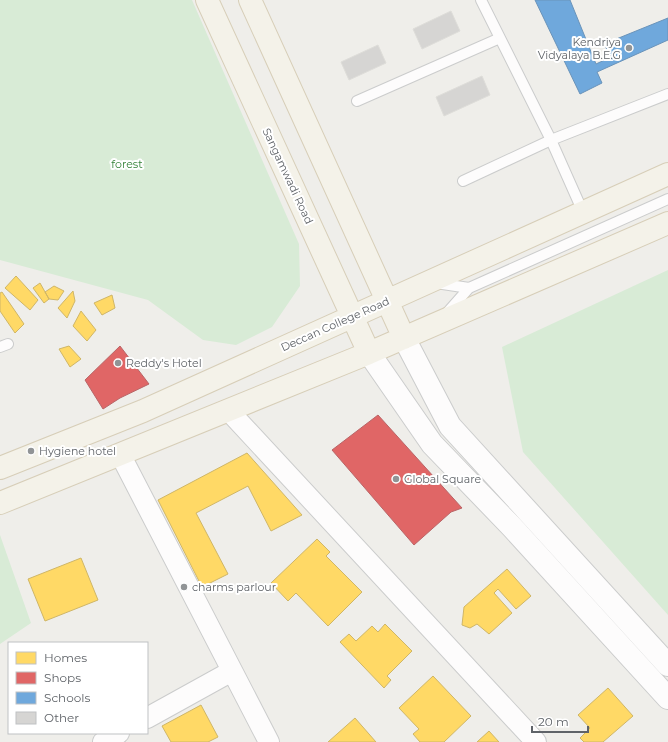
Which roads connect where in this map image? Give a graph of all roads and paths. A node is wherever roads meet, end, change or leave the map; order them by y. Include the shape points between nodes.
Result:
1 (208, 0) edge
2 (250, 0) edge
3 (481, 0) edge
4 (500, 38) junction
5 (668, 94) edge
6 (357, 101) dead end
7 (551, 140) junction
8 (668, 174) edge
9 (462, 181) dead end
10 (668, 200) edge
11 (583, 212) junction
12 (668, 223) edge
13 (429, 282) junction
14 (469, 288) junction
15 (387, 301) junction
16 (352, 316) junction
17 (438, 323) junction
18 (404, 338) junction
19 (369, 353) junction
20 (228, 410) junction
21 (120, 454) junction
22 (0, 467) edge
23 (0, 503) edge
24 (668, 665) edge
25 (232, 671) junction
26 (668, 698) edge
27 (148, 717) edge
28 (117, 734) edge
29 (103, 742) edge
30 (269, 742) edge
31 (536, 742) edge

1 - 16 main road, Sangamwadi Road
2 - 15 main road
3 - 4 lane
4 - 6 lane
4 - 7 lane
5 - 7 lane
7 - 9 lane
7 - 11 lane
8 - 11 main road, Deccan College Road
10 - 14 lane
11 - 13 main road, Deccan College Road
12 - 17 main road
13 - 14 lane
13 - 15 main road, Deccan College Road
14 - 17 lane
15 - 16 main road, Deccan College Road
15 - 18 main road
16 - 19 main road, Sangamwadi Road
16 - 22 main road, Deccan College Road via 143,410
17 - 18 main road
18 - 19 main road
18 - 24 street via 450,426
19 - 20 main road
19 - 26 street via 432,444 512,527
20 - 21 main road
20 - 31 street
21 - 23 main road
21 - 25 street
25 - 27 street
25 - 30 street
28 - 29 street

